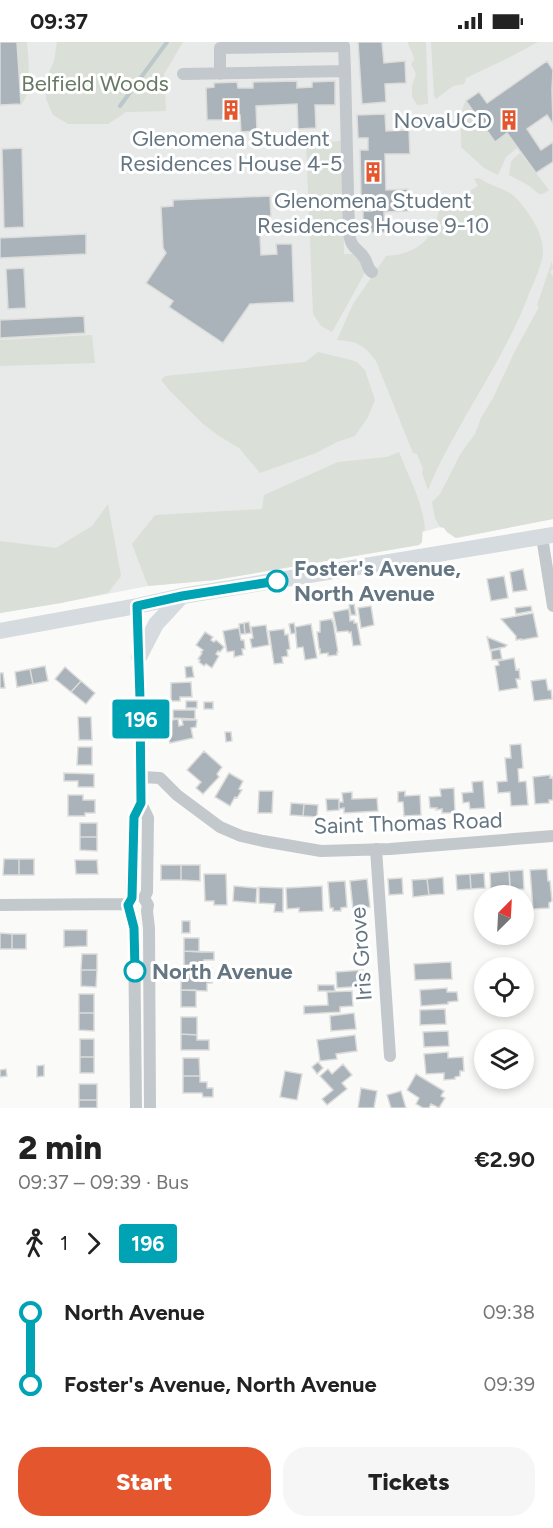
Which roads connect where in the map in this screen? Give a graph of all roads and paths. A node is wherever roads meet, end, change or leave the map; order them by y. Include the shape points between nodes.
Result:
1 (344, 44) edge
2 (345, 71) junction
3 (183, 74) dead end
4 (220, 74) junction
5 (372, 272) dead end
6 (547, 536) edge
7 (182, 596) junction
8 (137, 606) junction
9 (553, 606) edge
10 (0, 631) edge
11 (139, 657) junction
12 (142, 777) junction
13 (553, 836) edge
14 (376, 849) junction
15 (134, 903) junction
16 (0, 905) edge
17 (390, 1056) dead end
18 (135, 1108) edge
19 (150, 1108) edge

1 - 2 street
1 - 4 street via 219,48
2 - 4 street
2 - 5 street via 349,234 351,244
3 - 4 street
6 - 7 main road
6 - 9 street
7 - 8 main road
7 - 11 main road via 156,624
8 - 10 main road
8 - 11 street
11 - 12 street
12 - 14 street, Saint Thomas Road via 160,778 199,812 241,836 321,851
12 - 15 street via 141,803 148,818 147,892
13 - 14 street, Saint Thomas Road
14 - 17 street, Iris Grove
15 - 16 street
15 - 18 street
15 - 19 street via 148,905

